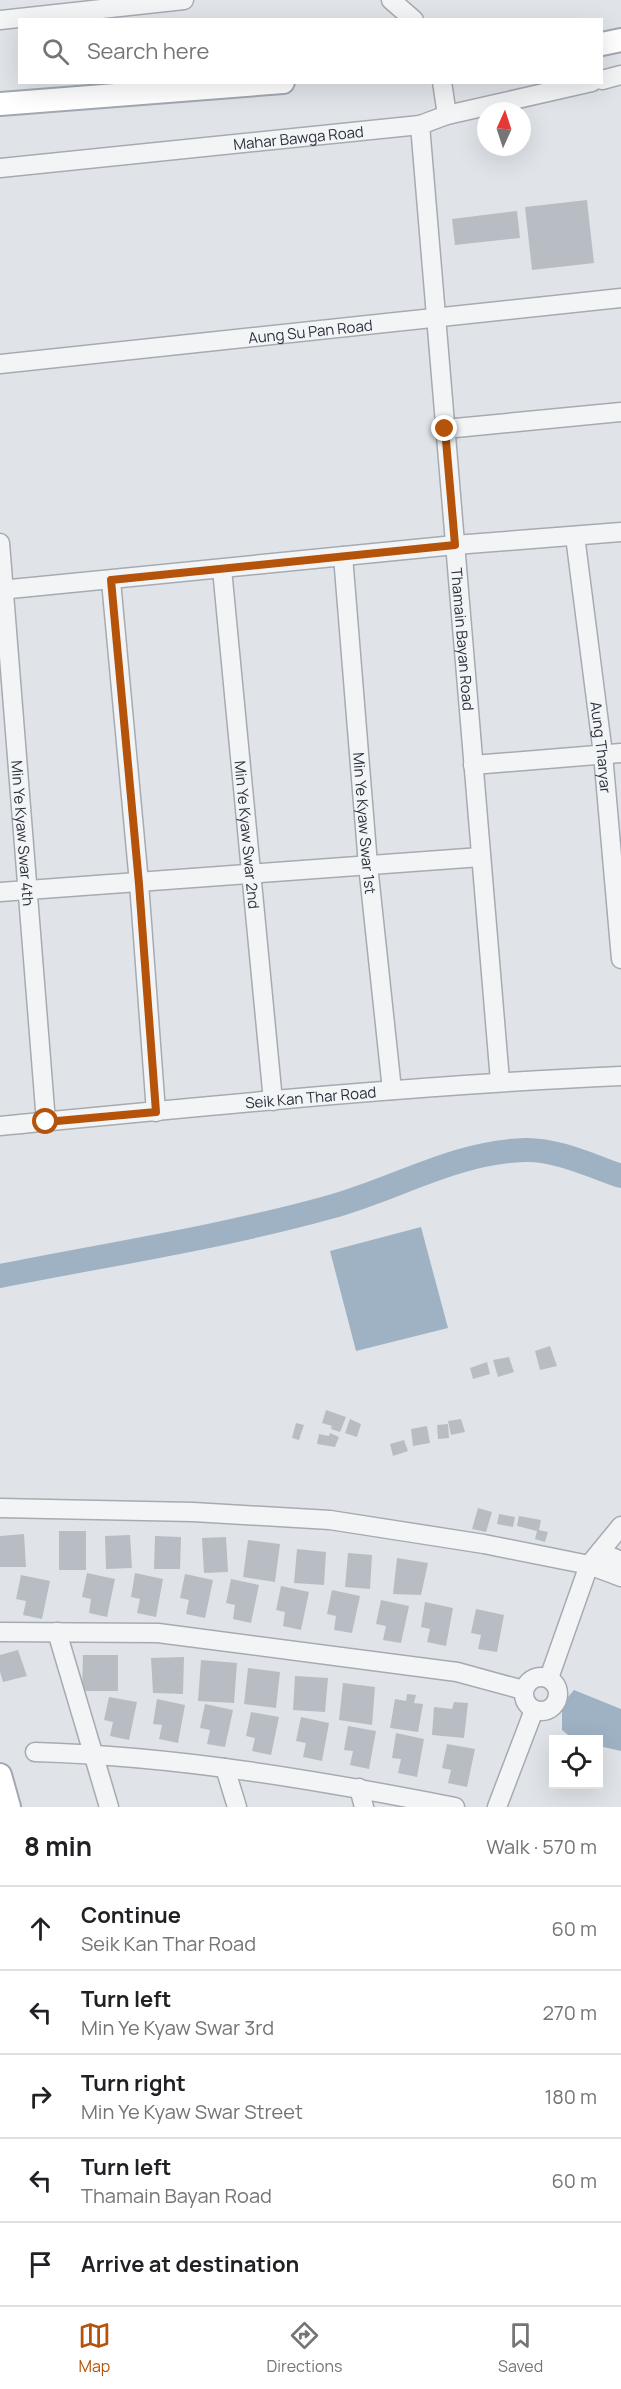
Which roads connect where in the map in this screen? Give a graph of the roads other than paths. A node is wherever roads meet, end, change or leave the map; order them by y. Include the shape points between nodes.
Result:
1 (184, 0) edge
2 (391, 0) edge
3 (135, 3) edge
4 (412, 18) edge
5 (0, 20) edge
6 (621, 40) edge
7 (603, 44) edge
8 (621, 75) edge
9 (603, 80) edge
10 (257, 84) edge
11 (442, 84) edge
12 (583, 84) edge
13 (0, 104) edge
14 (447, 115) junction
15 (420, 125) junction
16 (0, 168) edge
17 (621, 298) edge
18 (436, 317) junction
19 (0, 364) edge
20 (621, 412) edge
21 (445, 429) junction
22 (621, 532) edge
23 (575, 536) junction
24 (0, 543) edge
25 (455, 545) junction
26 (343, 556) junction
27 (222, 569) junction
28 (111, 580) junction
29 (2, 590) edge
30 (621, 753) edge
31 (603, 754) junction
32 (473, 765) junction
33 (481, 857) junction
34 (368, 865) junction
35 (616, 868) edge
36 (252, 874) junction
37 (139, 884) junction
38 (28, 890) junction
39 (0, 892) edge
40 (621, 958) edge
41 (621, 1076) edge
42 (500, 1081) junction
43 (392, 1090) junction
44 (273, 1101) junction
45 (156, 1112) junction
46 (46, 1122) junction
47 (0, 1126) edge
48 (0, 1508) edge
49 (621, 1526) edge
50 (594, 1558) junction
51 (621, 1561) edge
52 (621, 1577) edge
53 (0, 1632) edge
54 (57, 1632) junction
55 (549, 1678) junction
56 (523, 1690) junction
57 (534, 1710) junction
58 (34, 1752) dead end
59 (94, 1754) junction
60 (225, 1768) junction
61 (0, 1775) edge
62 (359, 1788) junction
63 (9, 1807) edge
64 (109, 1807) edge
65 (237, 1807) edge
66 (364, 1807) edge
67 (455, 1807) edge
68 (497, 1807) edge

1 - 3 street
2 - 4 street
3 - 5 street
6 - 7 main road
8 - 9 street
10 - 13 main road
11 - 14 street
12 - 14 street, Mahar Bawga Road
14 - 15 street, Mahar Bawga Road
15 - 16 street, Mahar Bawga Road
15 - 18 street, Thamain Bayan Road
17 - 18 street, Aung Su Pan Road
18 - 19 street, Aung Su Pan Road
18 - 21 street, Thamain Bayan Road
20 - 21 street
21 - 25 street, Thamain Bayan Road
22 - 23 street
23 - 25 street
23 - 31 street, Aung Tharyar
24 - 29 street, Min Ye Kyaw Swar 4th
25 - 26 street
25 - 32 street, Thamain Bayan Road
26 - 27 street
26 - 34 street, Min Ye Kyaw Swar 1st
27 - 28 street
27 - 36 street, Min Ye Kyaw Swar 2nd
28 - 29 street
28 - 37 street
29 - 38 street, Min Ye Kyaw Swar 4th
30 - 31 street
31 - 32 street
31 - 35 street, Aung Tharyar
32 - 33 street, Thamain Bayan Road
33 - 34 street
33 - 42 street, Thamain Bayan Road
34 - 36 street
34 - 43 street, Min Ye Kyaw Swar 1st
35 - 40 street, Aung Tharyar
36 - 37 street
36 - 44 street, Min Ye Kyaw Swar 2nd
37 - 38 street
37 - 45 street
38 - 39 street
38 - 46 street, Min Ye Kyaw Swar 4th
41 - 42 street, Seik Kan Thar Road
42 - 43 street, Seik Kan Thar Road
43 - 44 street, Seik Kan Thar Road
44 - 45 street, Seik Kan Thar Road
45 - 46 street, Seik Kan Thar Road
46 - 47 street, Seik Kan Thar Road
48 - 50 street via 193,1512 330,1521
49 - 50 street
50 - 51 street
50 - 52 street
50 - 55 street
53 - 54 street
54 - 56 street via 158,1633 457,1672
54 - 59 street
55 - 56 street via 532,1678
55 - 57 street via 557,1686 555,1703 546,1710
56 - 57 street via 525,1702
57 - 68 street
58 - 59 street
59 - 60 street
59 - 64 street
60 - 62 street
60 - 65 street
61 - 63 main road
62 - 66 street
62 - 67 street

